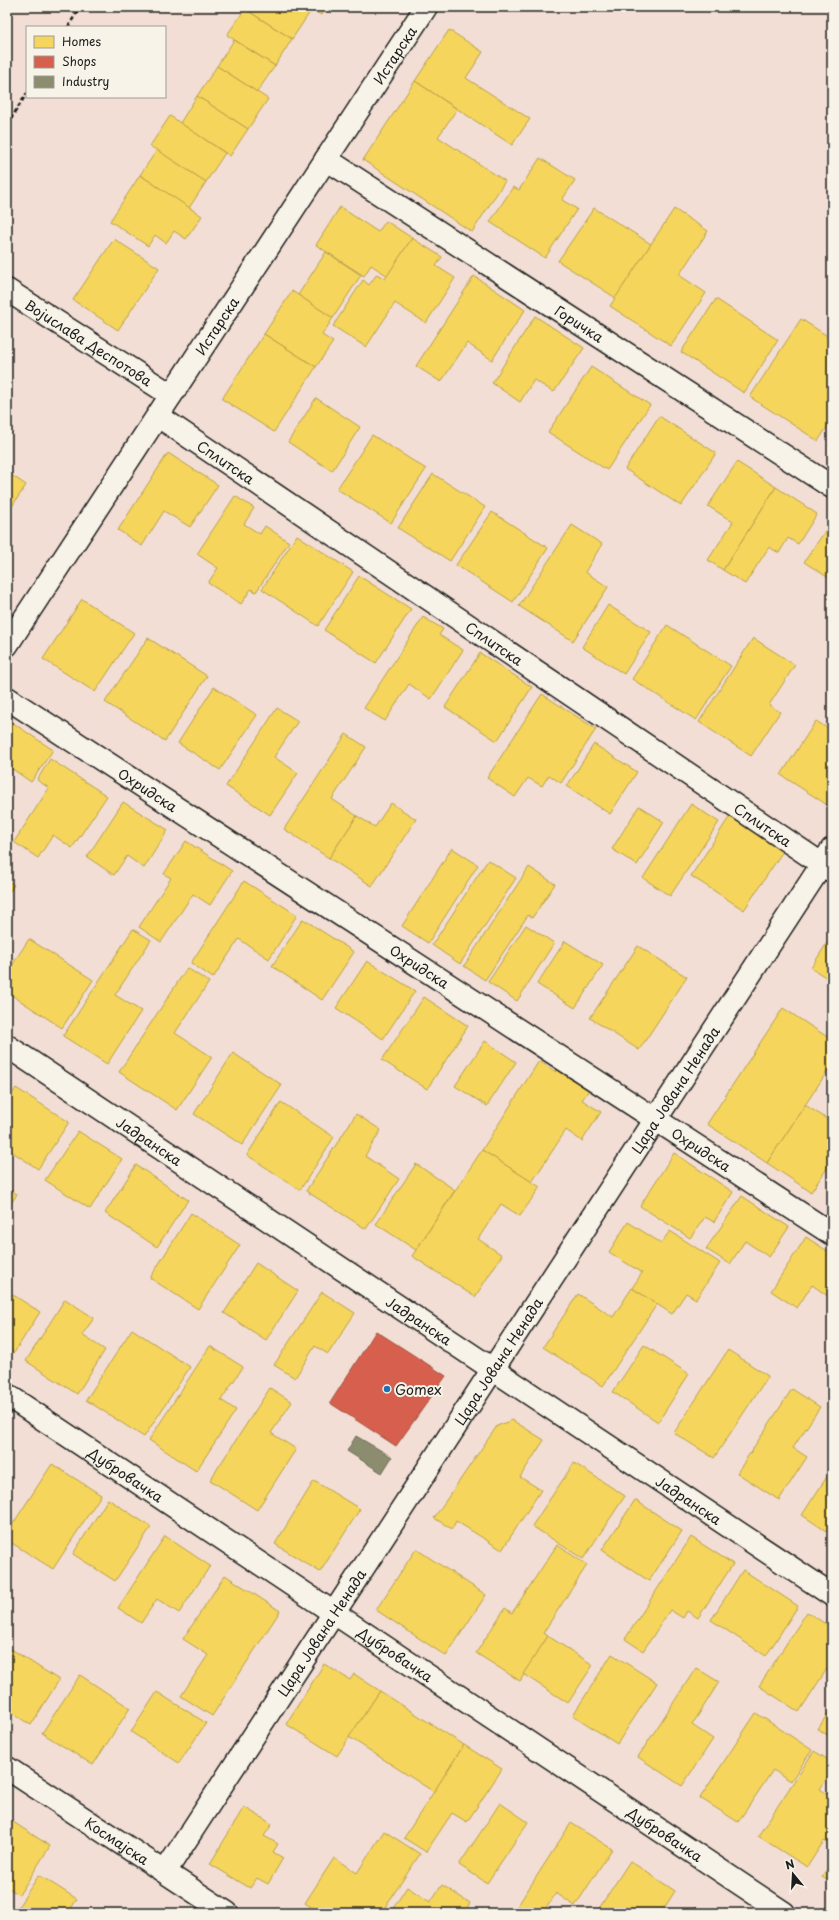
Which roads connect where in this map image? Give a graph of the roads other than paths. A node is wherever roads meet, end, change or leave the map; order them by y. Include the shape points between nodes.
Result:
1 (426, 7) edge
2 (326, 159) junction
3 (7, 290) edge
4 (171, 395) junction
5 (158, 416) junction
6 (832, 487) edge
7 (7, 645) edge
8 (7, 698) edge
9 (829, 862) edge
10 (9, 1051) edge
11 (656, 1119) junction
12 (832, 1234) edge
13 (492, 1369) junction
14 (7, 1396) edge
15 (832, 1595) edge
16 (334, 1613) junction
17 (7, 1768) edge
18 (165, 1872) junction
19 (227, 1913) edge
20 (784, 1913) edge

1 - 2 street, Истарска
2 - 4 street, Истарска
2 - 6 street, Горичка
3 - 4 street, Војислава Деспотова
4 - 5 street, Истарска
5 - 7 street, Истарска
5 - 9 street, Сплитска
8 - 11 street, Охридска
9 - 11 street, Цара Јована Ненада
10 - 13 street, Јадранска
11 - 12 street, Охридска
11 - 13 street, Цара Јована Ненада
13 - 15 street, Јадранска
13 - 16 street, Цара Јована Ненада
14 - 16 street, Дубровачка
16 - 18 street, Цара Јована Ненада
16 - 20 street, Дубровачка
17 - 18 street, Космајска
18 - 19 street, Космајска

